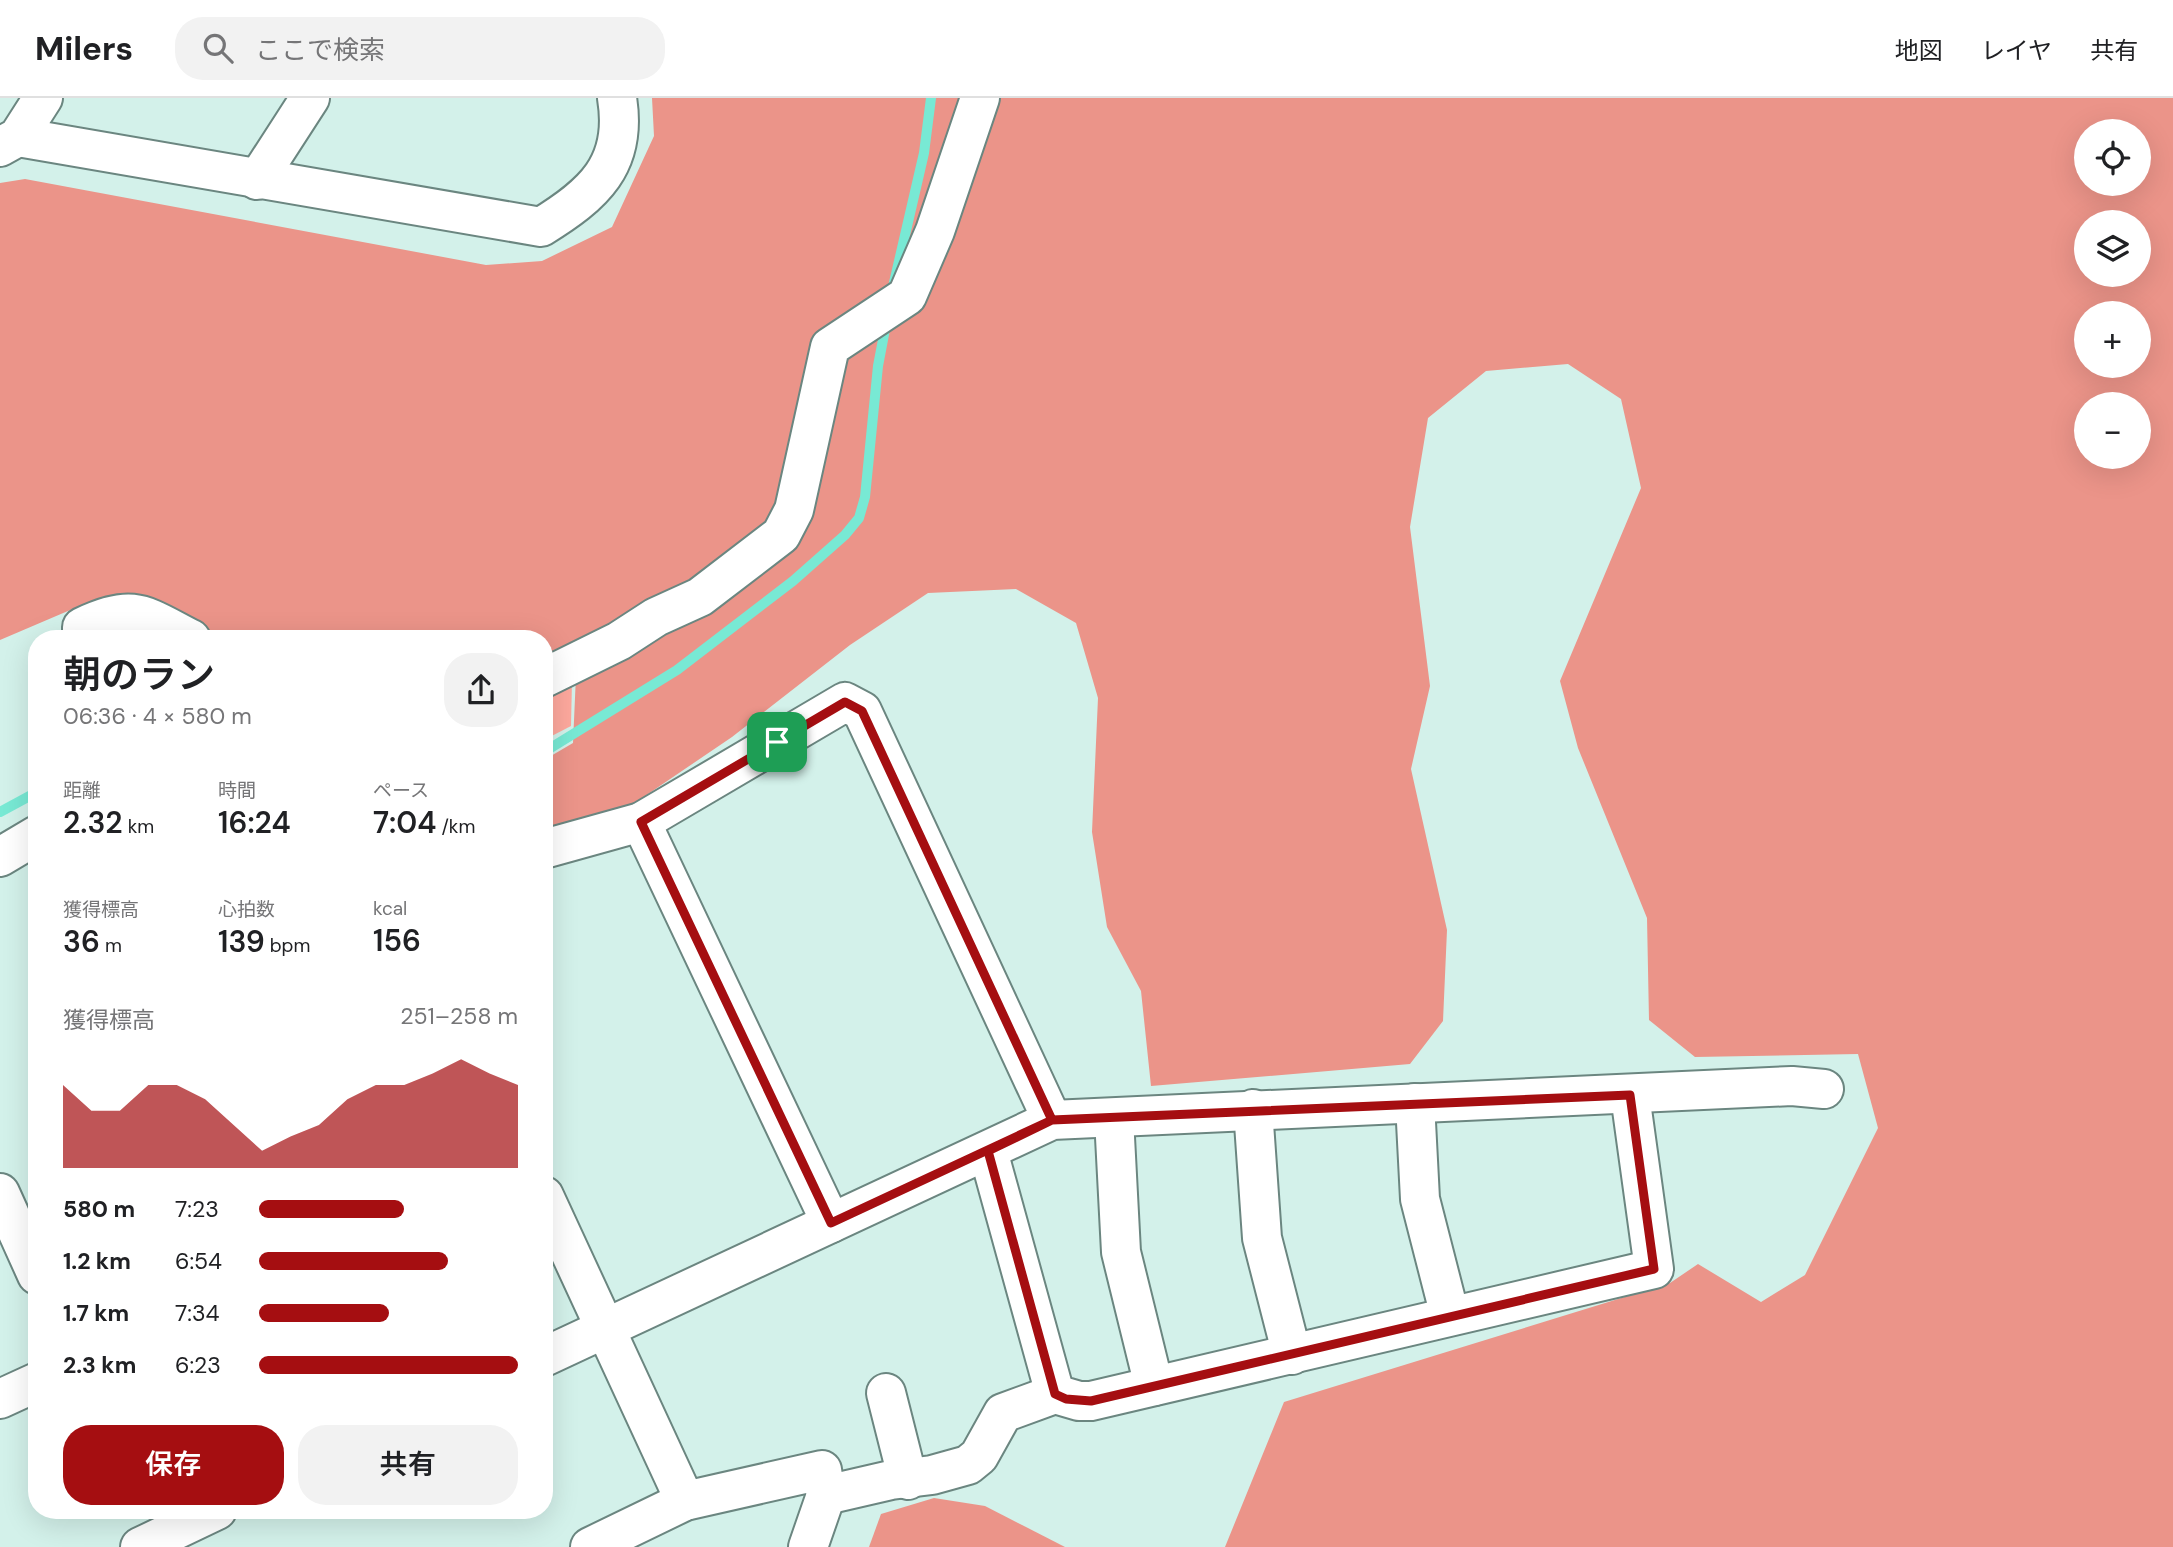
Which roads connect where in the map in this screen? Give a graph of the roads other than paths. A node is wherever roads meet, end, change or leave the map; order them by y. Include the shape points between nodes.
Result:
1 (43, 98) edge
2 (310, 98) edge
3 (617, 98) edge
4 (980, 98) edge
5 (9, 142) edge
6 (257, 180) junction
7 (82, 630) edge
8 (173, 630) edge
9 (553, 674) edge
10 (641, 822) junction
11 (28, 840) edge
12 (553, 846) edge
13 (0, 857) edge
14 (1824, 1089) dead end
15 (1630, 1095) junction
16 (1415, 1103) junction
17 (1253, 1109) junction
18 (1114, 1118) junction
19 (1052, 1120) junction
20 (988, 1151) junction
21 (0, 1193) edge
22 (553, 1216) edge
23 (831, 1223) junction
24 (28, 1255) edge
25 (1450, 1316) junction
26 (605, 1329) junction
27 (553, 1353) edge
28 (1292, 1355) junction
29 (28, 1386) edge
30 (1154, 1386) junction
31 (886, 1393) dead end
32 (1055, 1394) junction
33 (0, 1399) edge
34 (908, 1479) junction
35 (826, 1495) junction
36 (685, 1501) junction
37 (194, 1519) edge
38 (152, 1536) edge
39 (590, 1547) edge
40 (808, 1547) edge

1 - 5 street
2 - 6 street
3 - 6 street via 619,130 607,172 593,190 541,227
4 - 9 street via 935,231 907,296 830,347 794,510 781,535 701,597
5 - 6 street
7 - 8 street via 111,614 140,613
10 - 12 street
10 - 19 street via 845,702 862,711
10 - 23 street
11 - 13 street
14 - 15 street via 1792,1086
15 - 16 street
15 - 25 street via 1654,1269
16 - 17 street
16 - 25 street via 1420,1199
17 - 18 street
17 - 28 street via 1262,1237
18 - 19 street
18 - 30 street via 1121,1252
19 - 20 street
20 - 23 street
20 - 32 street
21 - 24 street
22 - 26 street
23 - 26 street
25 - 28 street
26 - 27 street
26 - 36 street
28 - 30 street
29 - 33 street
30 - 32 street via 1091,1401
31 - 34 street
32 - 34 street via 1003,1413 979,1456 968,1465
34 - 35 street
35 - 36 street via 822,1470
35 - 40 street
36 - 39 street
37 - 38 street

